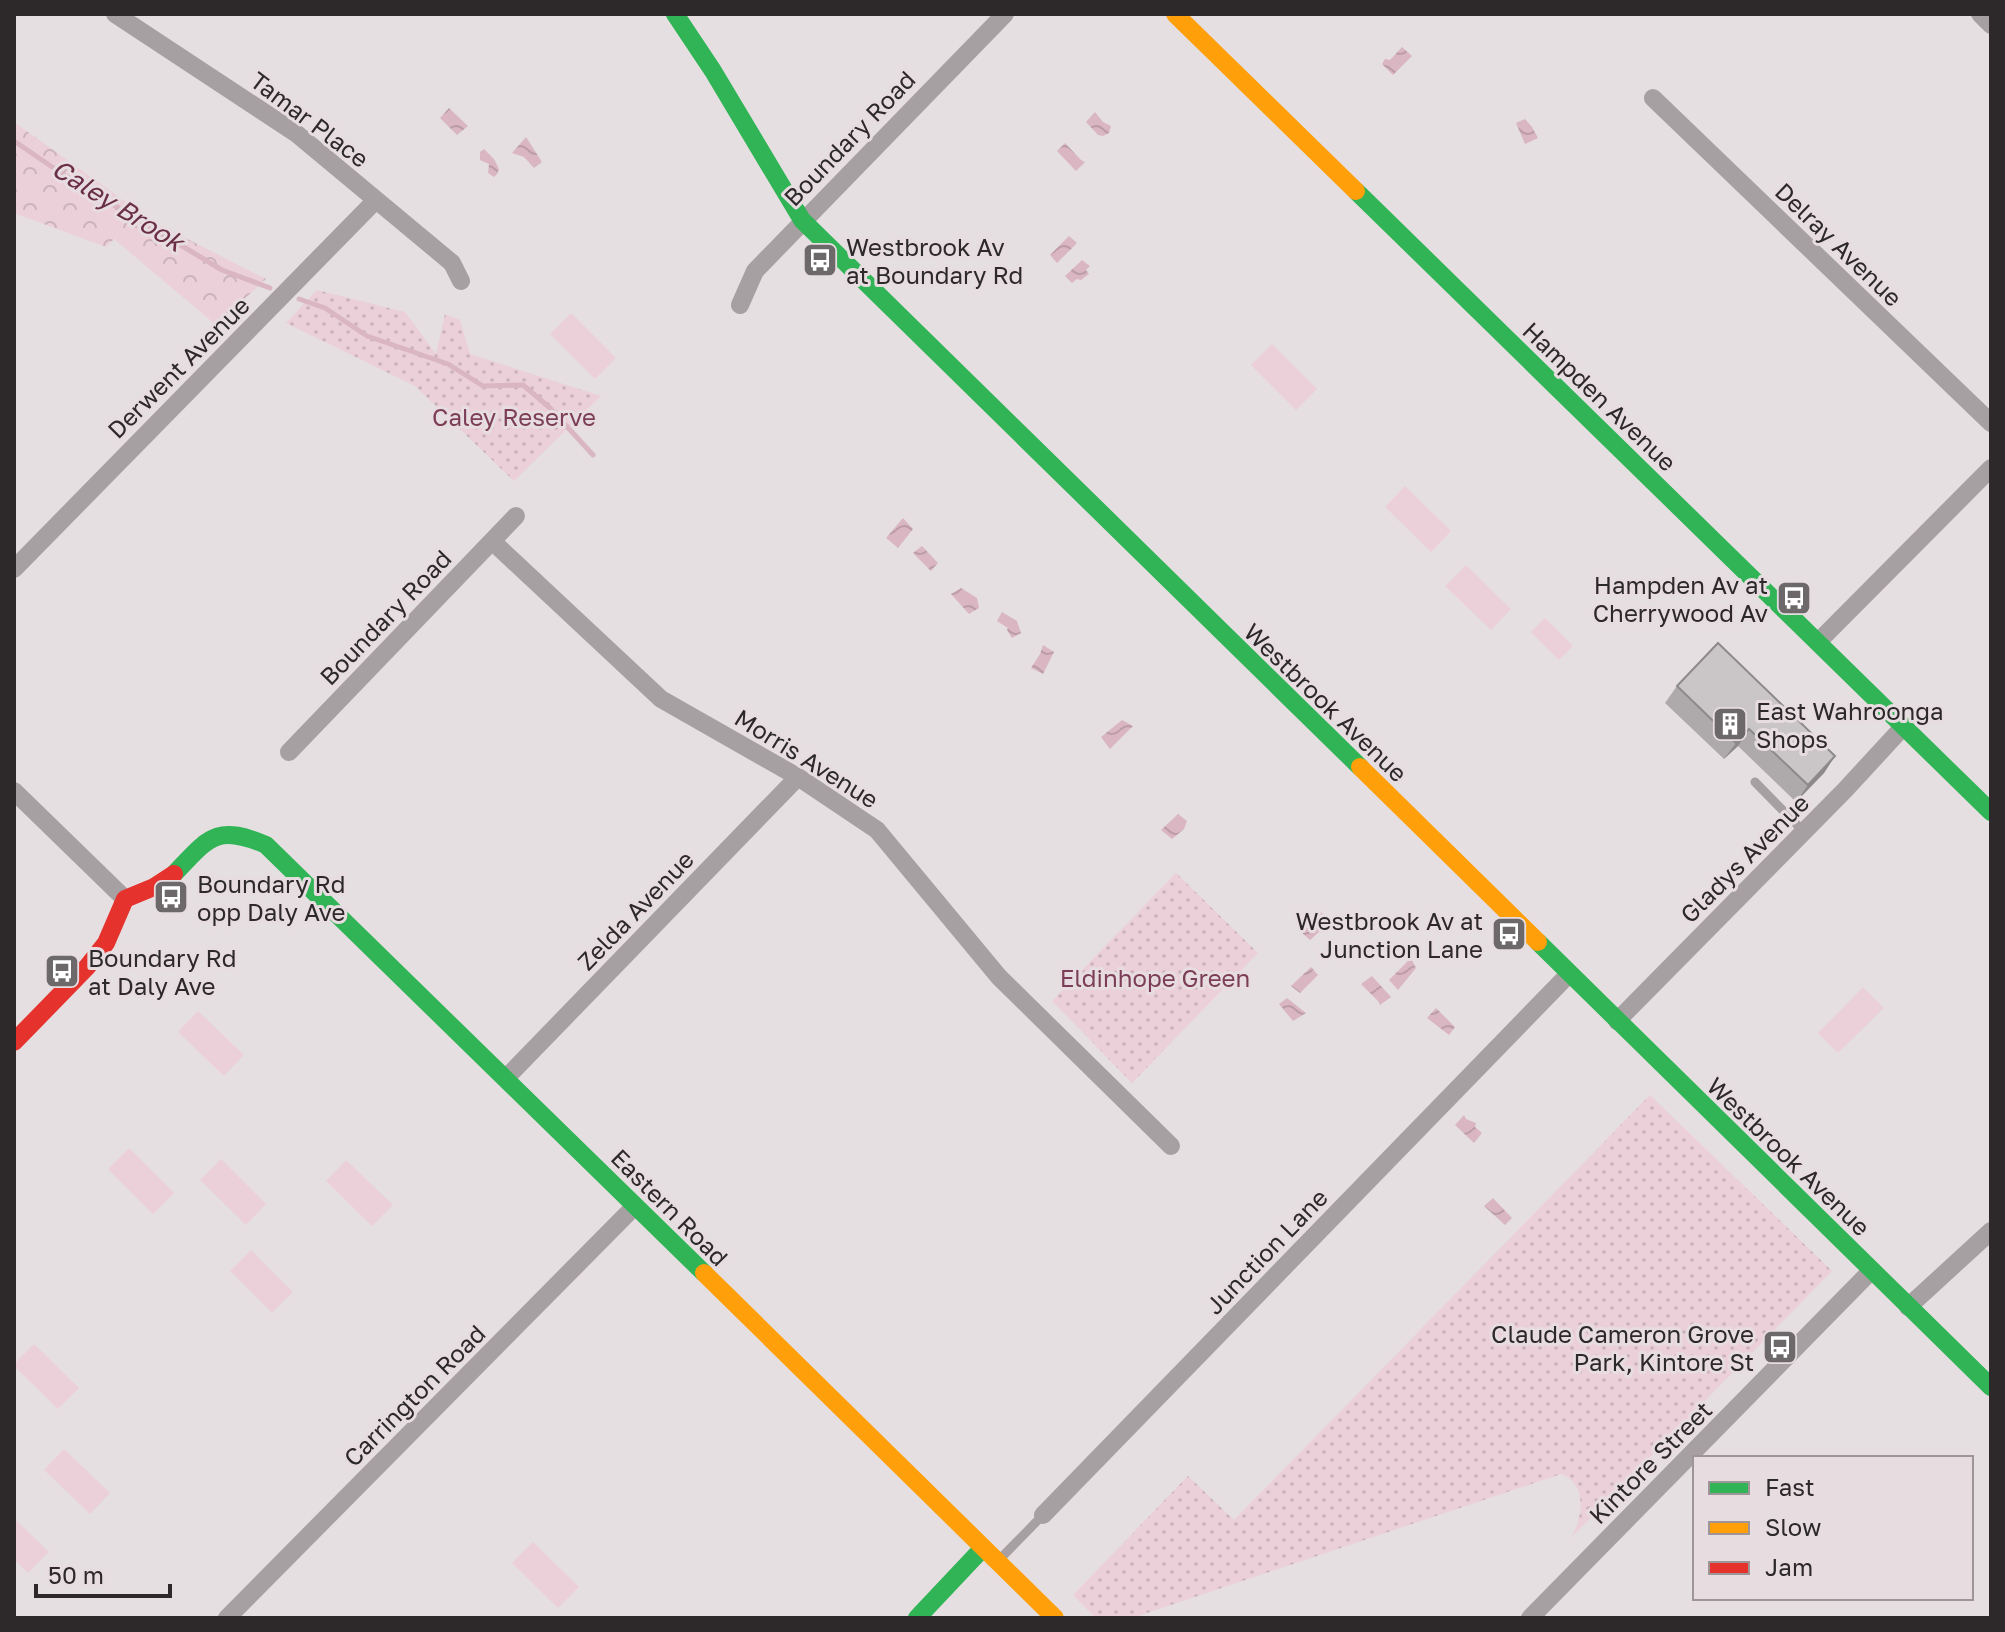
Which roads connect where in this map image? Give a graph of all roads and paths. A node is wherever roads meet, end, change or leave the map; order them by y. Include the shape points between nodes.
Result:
1 (115, 14) edge
2 (675, 14) edge
3 (1005, 14) edge
4 (1175, 14) edge
5 (1980, 14) edge
6 (1991, 25) edge
7 (1653, 98) dead end
8 (376, 200) junction
9 (802, 220) junction
10 (461, 281) dead end
11 (740, 305) dead end
12 (1991, 423) edge
13 (1991, 468) edge
14 (516, 516) dead end
15 (492, 541) junction
16 (14, 569) edge
17 (1818, 642) junction
18 (1904, 726) junction
19 (289, 752) dead end
20 (798, 777) junction
21 (1755, 782) dead end
22 (14, 791) edge
23 (1991, 812) edge
24 (1804, 832) junction
25 (125, 899) junction
26 (1569, 974) junction
27 (1617, 1021) junction
28 (14, 1042) edge
29 (506, 1078) junction
30 (1171, 1146) dead end
31 (635, 1206) junction
32 (1991, 1231) edge
33 (1871, 1271) junction
34 (1908, 1307) junction
35 (1991, 1387) edge
36 (1043, 1515) joint
37 (983, 1548) junction
38 (997, 1562) junction
39 (227, 1618) edge
40 (917, 1618) edge
41 (1055, 1618) edge
42 (1530, 1618) edge

1 - 8 street, Tamar Place via 297,134
2 - 9 street, Westbrook Avenue
3 - 9 street, Boundary Road
4 - 17 street, Hampden Avenue
5 - 6 street
7 - 12 street, Delray Avenue
8 - 10 street, Tamar Place via 452,263
8 - 16 street, Derwent Avenue
9 - 11 street, Boundary Road via 755,271
9 - 26 street, Westbrook Avenue
13 - 17 street
14 - 15 street, Boundary Road
15 - 19 street, Boundary Road
15 - 20 street, Morris Avenue via 661,699
17 - 18 street, Hampden Avenue
18 - 23 street, Hampden Avenue
18 - 24 street, Gladys Avenue
20 - 29 street, Zelda Avenue
20 - 30 street, Morris Avenue via 877,830 999,977
21 - 24 lane
22 - 25 street
24 - 27 street, Gladys Avenue
25 - 28 street via 97,955
25 - 29 street, Eastern Road via 170,877 203,843 226,834 247,836 266,845
26 - 27 street, Westbrook Avenue
26 - 36 street, Junction Lane
27 - 33 street, Westbrook Avenue
29 - 31 street, Eastern Road
31 - 37 street, Eastern Road
31 - 39 street, Carrington Road
32 - 34 street
33 - 34 street, Westbrook Avenue
33 - 42 street, Kintore Street
34 - 35 street, Westbrook Avenue
36 - 38 lane, Junction Lane
37 - 38 street, Eastern Road
37 - 40 street
38 - 41 street, Eastern Road

